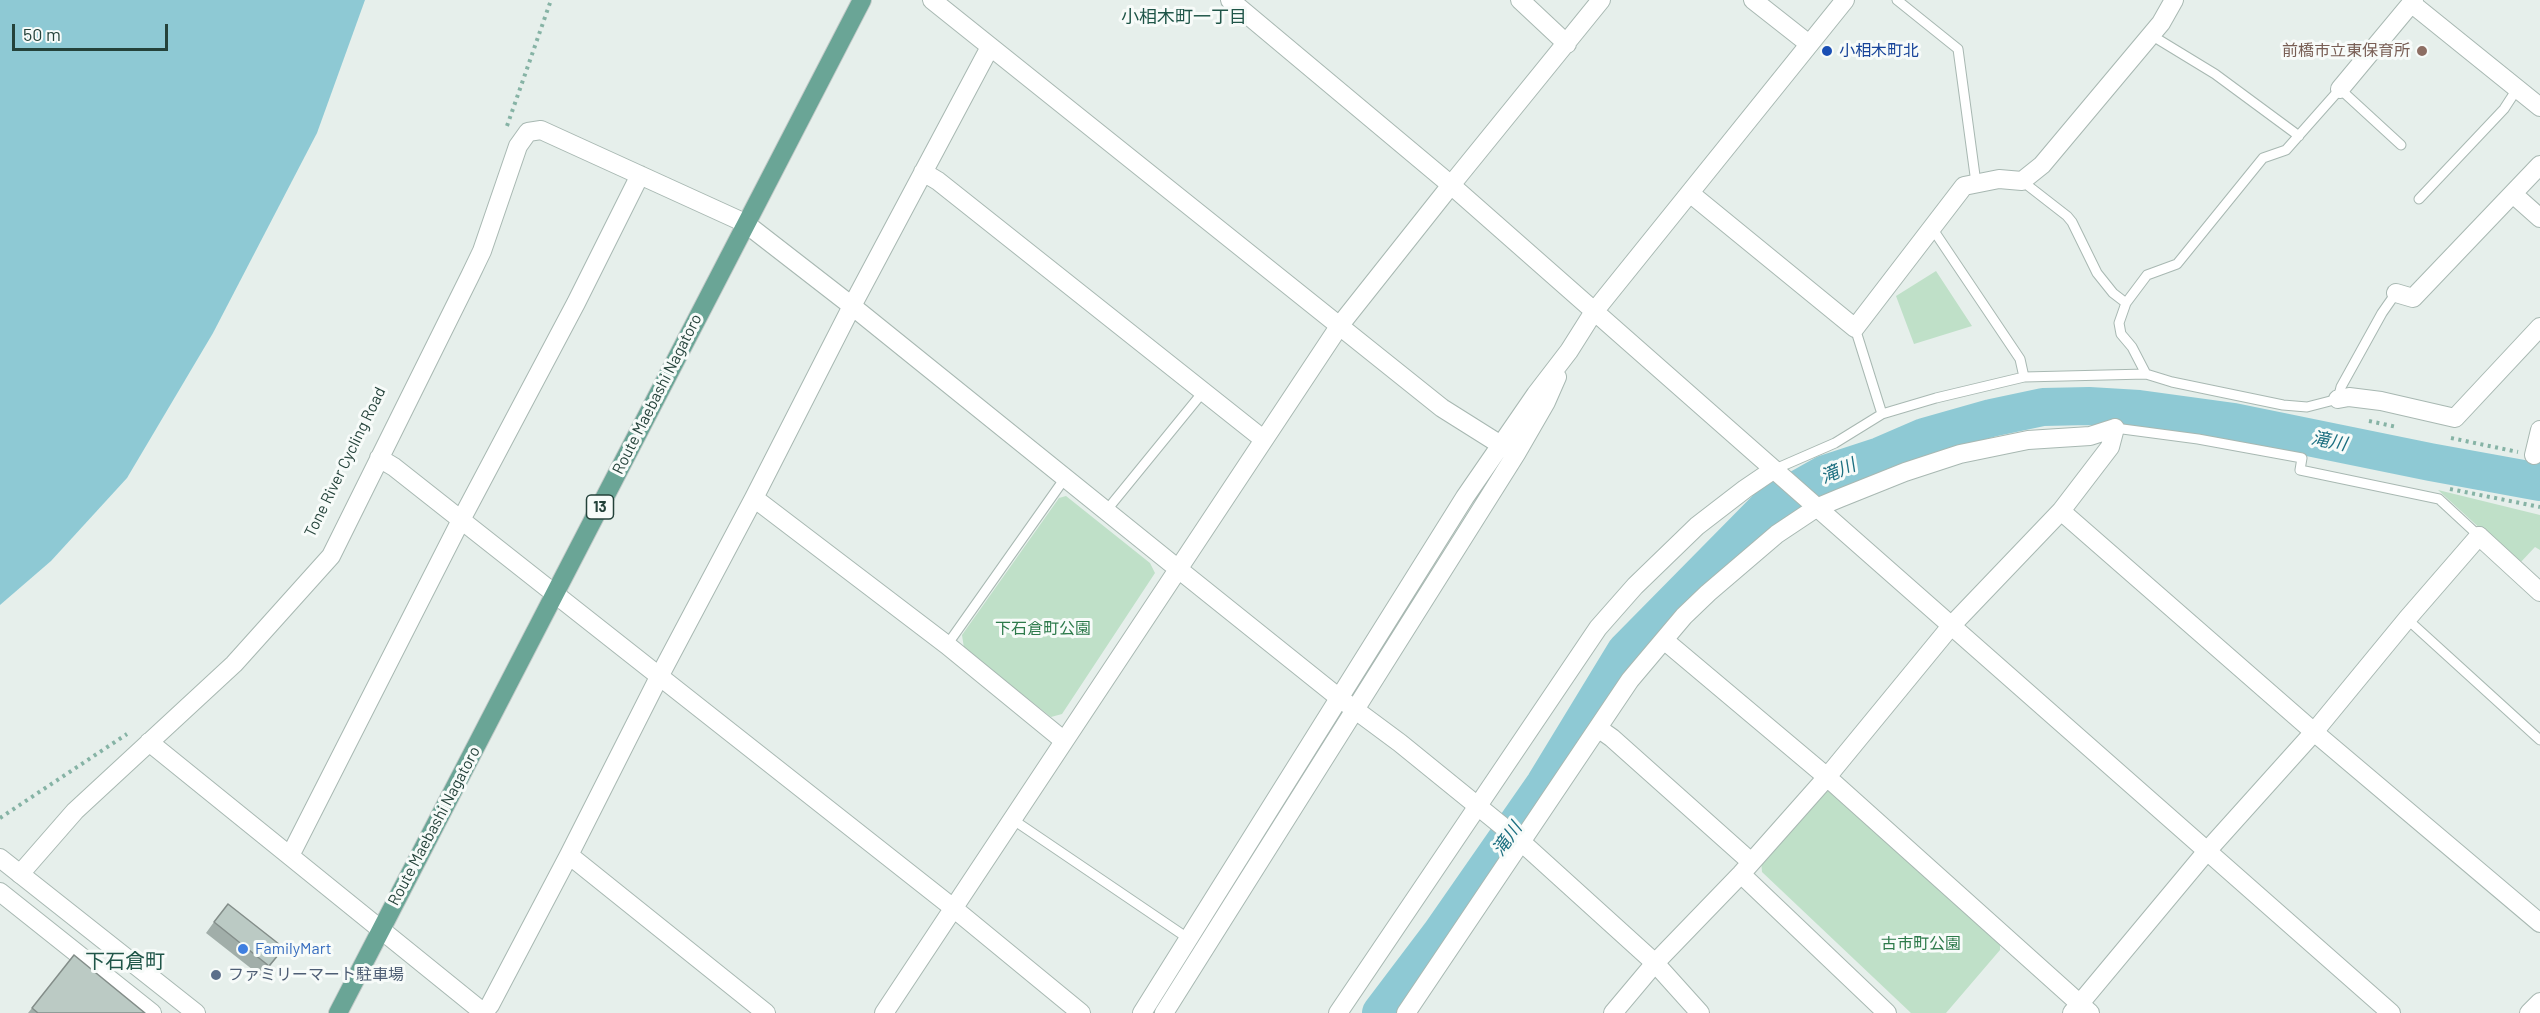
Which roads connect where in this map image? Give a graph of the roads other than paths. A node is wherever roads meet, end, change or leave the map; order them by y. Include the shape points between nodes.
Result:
1 (862, 0) edge
2 (932, 0) edge
3 (1230, 0) edge
4 (1520, 0) edge
5 (1601, 0) edge
6 (1753, 0) edge
7 (1845, 0) edge
8 (1897, 0) edge
9 (2174, 0) edge
10 (2412, 2) edge
11 (2151, 35) junction
12 (1567, 44) junction
13 (1809, 44) junction
14 (990, 47) junction
15 (2340, 89) junction
16 (2517, 89) junction
17 (2540, 107) edge
18 (2299, 136) junction
19 (2401, 146) dead end
20 (2540, 165) edge
21 (923, 172) junction
22 (640, 175) junction
23 (2022, 181) junction
24 (1976, 183) junction
25 (1451, 185) junction
26 (1691, 194) junction
27 (2512, 194) junction
28 (2419, 199) dead end
29 (2540, 218) edge
30 (745, 222) junction
31 (1932, 228) junction
32 (2396, 293) joint
33 (2126, 303) junction
34 (852, 306) junction
35 (1593, 313) junction
36 (1340, 325) junction
37 (2540, 327) edge
38 (1855, 328) junction
39 (2146, 374) junction
40 (2024, 377) junction
41 (1203, 392) junction
42 (2338, 399) junction
43 (1881, 414) junction
44 (2115, 428) junction
45 (2540, 430) edge
46 (1263, 439) junction
47 (1509, 450) junction
48 (2534, 455) dead end
49 (379, 458) junction
50 (1776, 473) junction
51 (1065, 478) junction
52 (754, 498) junction
53 (1814, 506) junction
54 (1106, 511) junction
55 (2061, 511) junction
56 (461, 520) junction
57 (2480, 536) junction
58 (1177, 568) junction
59 (2540, 592) edge
60 (555, 594) junction
61 (2407, 619) junction
62 (1951, 626) junction
63 (1664, 640) junction
64 (947, 645) junction
65 (659, 677) junction
66 (1338, 697) junction
67 (1354, 709) junction
68 (1598, 728) junction
69 (2314, 732) junction
70 (1063, 740) junction
71 (2540, 740) edge
72 (149, 742) junction
73 (1827, 777) junction
74 (1480, 808) junction
75 (1012, 819) junction
76 (1520, 840) junction
77 (2207, 851) junction
78 (288, 854) junction
79 (569, 855) junction
80 (0, 858) edge
81 (1746, 868) junction
82 (20, 874) junction
83 (0, 892) edge
84 (952, 907) junction
85 (2540, 923) edge
86 (380, 929) junction
87 (1189, 939) junction
88 (1655, 963) junction
89 (2080, 1010) edge
90 (152, 1013) edge
91 (196, 1013) edge
92 (338, 1013) edge
93 (484, 1013) edge
94 (766, 1013) edge
95 (884, 1013) edge
96 (1081, 1013) edge
97 (1142, 1013) edge
98 (1164, 1013) edge
99 (1338, 1013) edge
100 (1406, 1013) edge
101 (1613, 1013) edge
102 (1700, 1013) edge
103 (1887, 1013) edge
104 (2391, 1013) edge

1 - 30 main road, Route Maebashi Nagatoro / 13
2 - 14 street
3 - 25 street
4 - 12 street
5 - 12 street
6 - 13 street
7 - 13 street
8 - 24 lane via 1958,49
9 - 11 street
10 - 15 street
10 - 16 street
11 - 18 lane via 2215,74
11 - 23 street via 2054,153
12 - 25 street
13 - 26 street
14 - 21 street
14 - 36 street
15 - 18 lane
15 - 19 lane
16 - 17 street
16 - 28 lane via 2504,109
18 - 33 lane via 2286,150 2263,158 2177,264 2147,275
20 - 27 street
21 - 34 street
21 - 41 street
22 - 30 street
22 - 49 street via 541,130 522,137 482,251
22 - 56 street
23 - 24 street via 1999,178
23 - 33 lane via 2067,216 2097,273
24 - 31 street via 1964,186
25 - 35 street
25 - 36 street
26 - 35 street
26 - 38 street
27 - 29 street
27 - 32 street via 2413,297
30 - 34 street
30 - 60 main road, Route Maebashi Nagatoro / 13
31 - 38 street
31 - 40 lane via 2020,358
32 - 42 lane via 2341,387
33 - 39 lane via 2119,323 2121,334
34 - 51 street
34 - 52 street
35 - 47 street via 1536,394
35 - 50 street
36 - 46 street
36 - 47 street via 1442,408
37 - 42 street via 2455,418 2381,401
38 - 43 lane
39 - 40 lane
39 - 42 lane via 2283,405 2307,407
40 - 43 lane
41 - 46 street
41 - 54 lane
43 - 50 lane
44 - 53 street via 2090,436 2028,440 1960,454
44 - 55 street via 2110,447
44 - 57 lane via 2302,458 2300,470 2439,499
45 - 48 street
46 - 58 street
47 - 66 street via 1465,497
47 - 67 street
49 - 56 street
49 - 72 street via 324,566 234,664
50 - 53 street
50 - 74 street via 1745,489 1697,526 1635,586 1598,628
51 - 54 street
51 - 64 lane
52 - 64 street
52 - 65 street
53 - 62 street
53 - 63 street via 1730,573
54 - 58 street
55 - 62 street
55 - 69 street
56 - 60 street
56 - 78 street
57 - 59 street
57 - 61 street
58 - 66 street
58 - 70 street
60 - 65 street
60 - 86 main road, Route Maebashi Nagatoro / 13
61 - 69 street
61 - 71 lane
62 - 73 street
62 - 77 street
63 - 68 street via 1630,680
63 - 73 street
64 - 70 street
65 - 79 street
65 - 84 street
66 - 67 street
66 - 87 street
67 - 74 street
67 - 98 street
68 - 76 street
68 - 81 street
69 - 77 street
69 - 85 street
70 - 75 street
72 - 78 street
72 - 82 street via 61,825
73 - 81 street
73 - 89 street
74 - 76 street
74 - 99 street
75 - 84 street
75 - 87 lane
76 - 88 street
76 - 100 street
77 - 89 street
77 - 104 street
78 - 86 street
79 - 93 street
79 - 94 street
80 - 82 street
81 - 88 street
81 - 103 street
82 - 91 street
83 - 90 street
84 - 95 street
84 - 96 street
86 - 92 main road, Route Maebashi Nagatoro / 13
86 - 93 street
87 - 97 street
88 - 101 street
88 - 102 street

